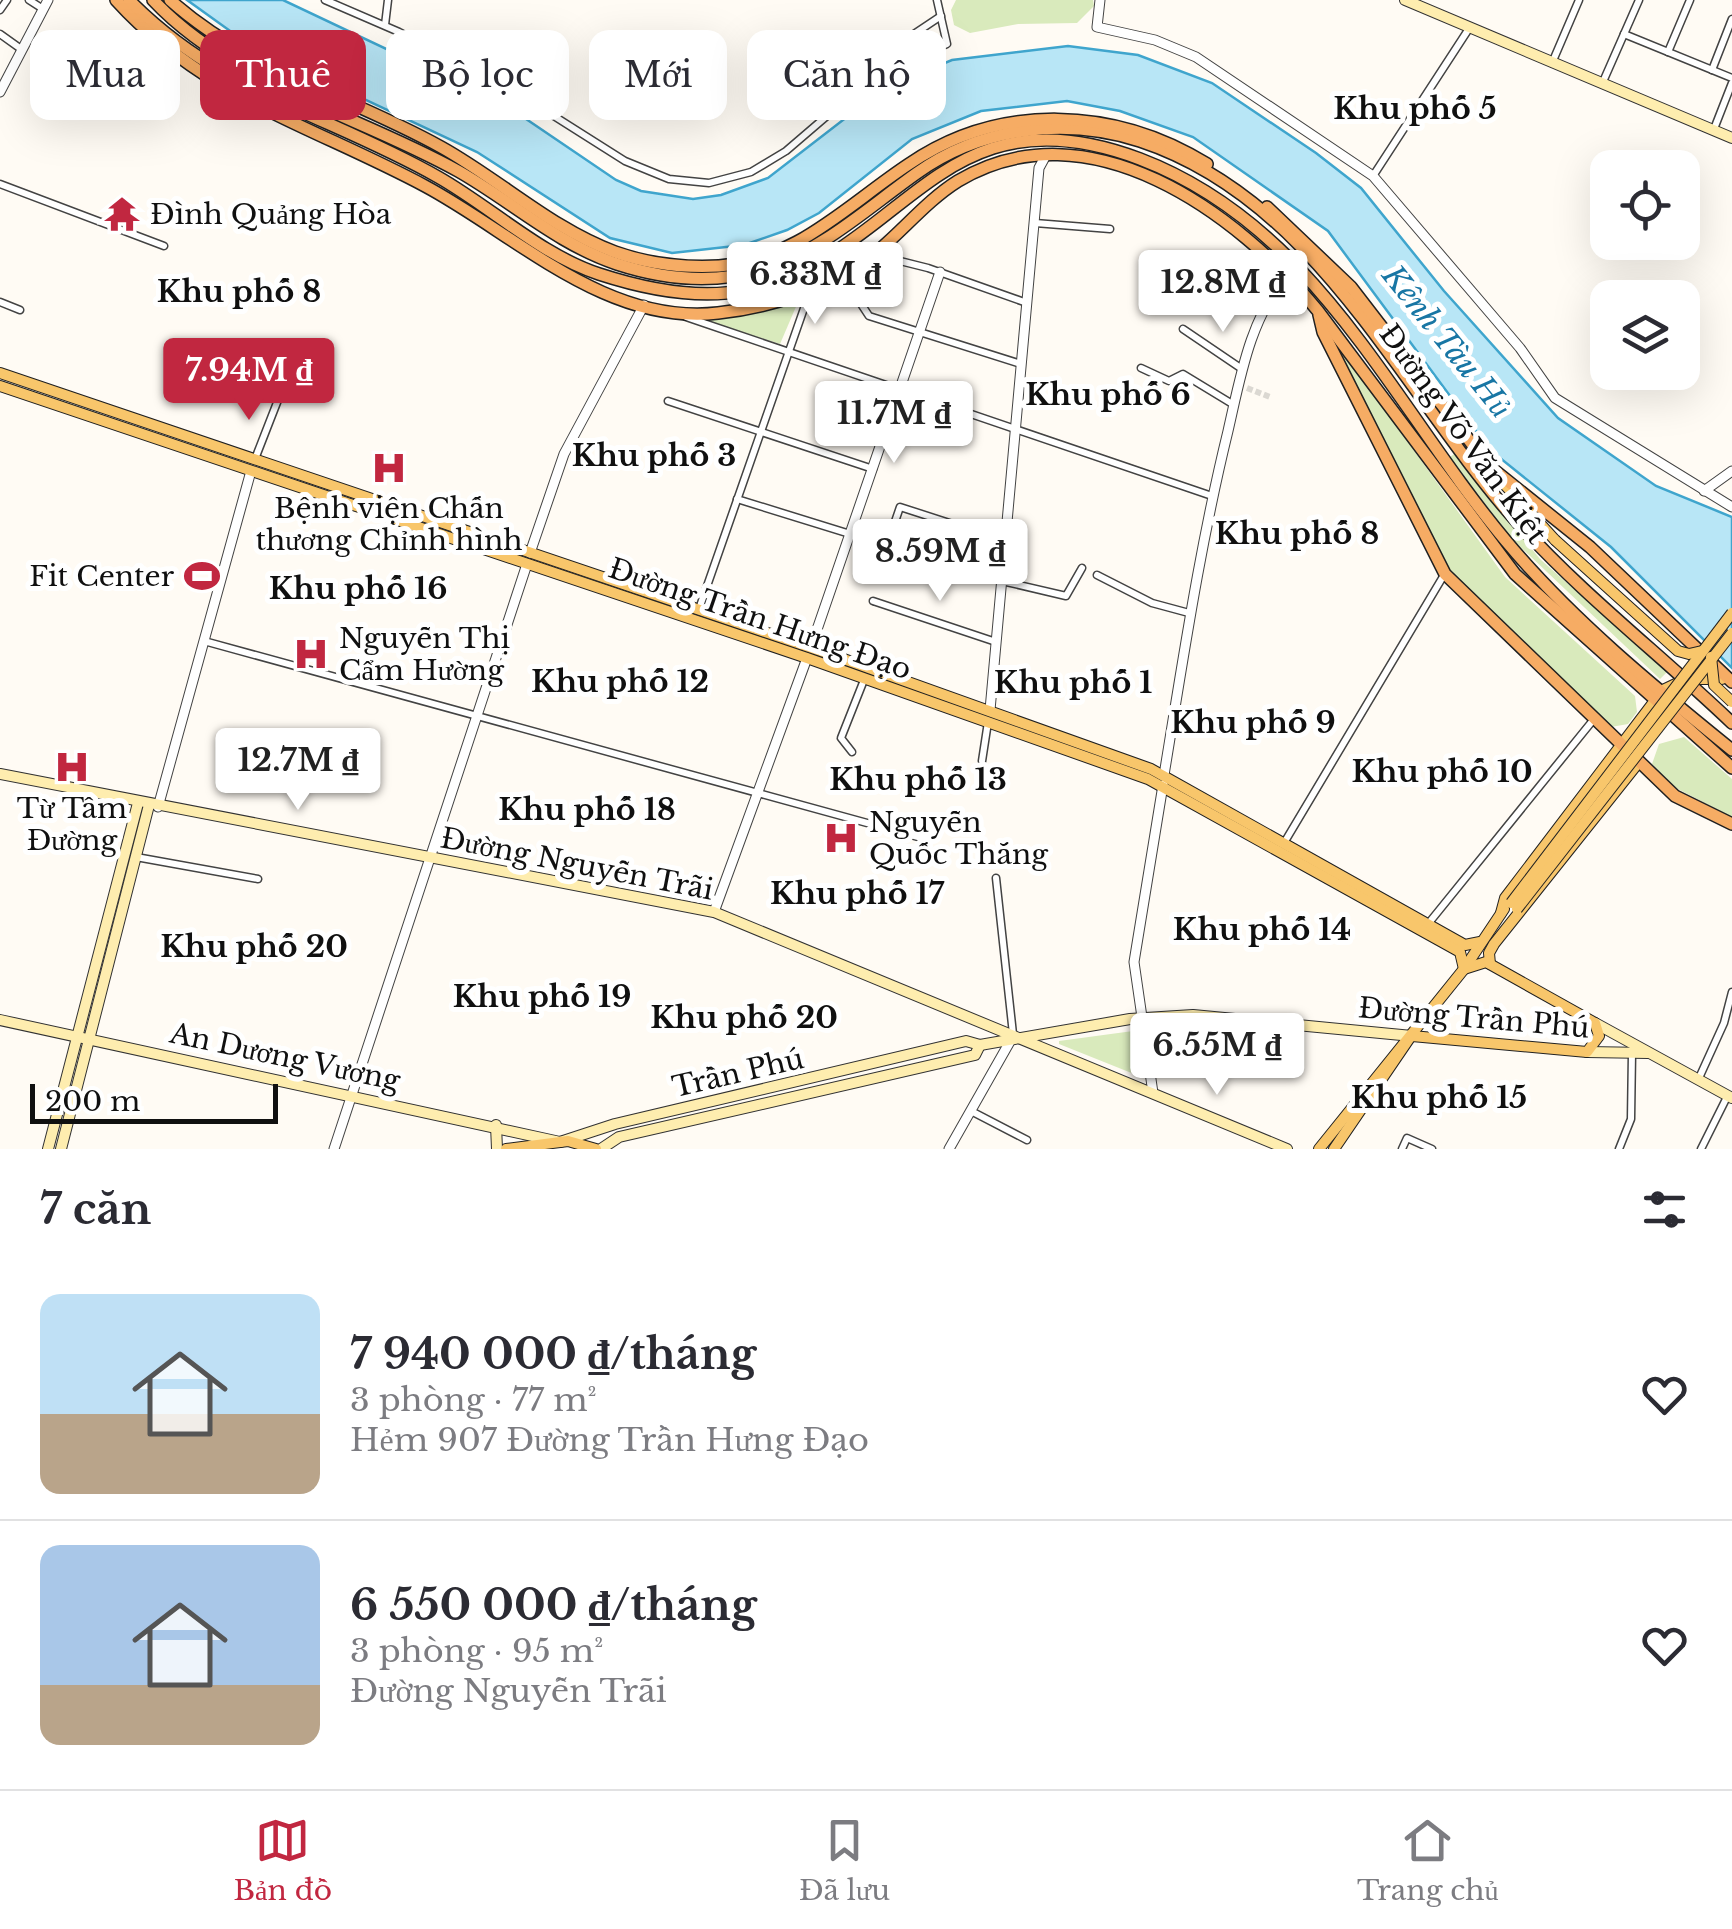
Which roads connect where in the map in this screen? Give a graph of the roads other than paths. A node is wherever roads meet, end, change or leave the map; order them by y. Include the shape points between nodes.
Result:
1 (7, 0) edge
2 (29, 0) edge
3 (116, 0) edge
4 (129, 0) edge
5 (153, 0) edge
6 (170, 0) edge
7 (325, 0) edge
8 (388, 0) edge
9 (938, 0) edge
10 (1100, 0) edge
11 (1405, 0) edge
12 (1579, 0) edge
13 (1639, 0) edge
14 (1690, 0) edge
15 (45, 5) edge
16 (0, 10) edge
17 (941, 16) junction
18 (1732, 18) edge
19 (385, 25) junction
20 (1470, 27) junction
21 (920, 30) edge
22 (944, 30) edge
23 (0, 34) edge
24 (1624, 34) junction
25 (21, 50) junction
26 (1668, 52) junction
27 (1552, 63) junction
28 (1712, 70) junction
29 (1732, 80) edge
30 (1602, 85) junction
31 (0, 92) edge
32 (821, 120) edge
33 (1713, 131) junction
34 (1732, 138) edge
35 (1039, 161) junction
36 (1373, 176) junction
37 (0, 184) edge
38 (1035, 223) junction
39 (1110, 230) dead end
40 (164, 246) dead end
41 (1275, 246) junction
42 (887, 250) junction
43 (1311, 252) junction
44 (1274, 264) junction
45 (1297, 266) junction
46 (654, 269) junction
47 (940, 272) junction
48 (842, 275) junction
49 (1287, 276) junction
50 (817, 286) junction
51 (650, 288) junction
52 (0, 302) edge
53 (1027, 303) junction
54 (644, 305) junction
55 (1314, 306) junction
56 (1266, 307) junction
57 (20, 310) dead end
58 (666, 310) junction
59 (1183, 330) dead end
60 (920, 332) junction
61 (786, 352) junction
62 (1021, 364) junction
63 (1141, 368) dead end
64 (1242, 370) junction
65 (0, 373) edge
66 (0, 386) edge
67 (900, 390) junction
68 (1422, 399) junction
69 (278, 400) dead end
70 (668, 401) dead end
71 (65, 402) junction
72 (1234, 405) junction
73 (1455, 427) junction
74 (1015, 429) junction
75 (760, 432) junction
76 (252, 465) junction
77 (1489, 466) junction
78 (872, 468) junction
79 (1732, 471) edge
80 (1704, 491) junction
81 (1212, 496) junction
82 (737, 499) junction
83 (1732, 507) edge
84 (850, 534) junction
85 (1005, 541) junction
86 (888, 546) junction
87 (528, 558) junction
88 (1082, 568) dead end
89 (1445, 574) junction
90 (1098, 575) dead end
91 (1002, 582) junction
92 (873, 601) dead end
93 (1189, 613) junction
94 (1732, 613) edge
95 (697, 615) junction
96 (1732, 633) edge
97 (204, 641) junction
98 (996, 642) junction
99 (809, 652) junction
100 (1707, 654) junction
101 (865, 678) junction
102 (1686, 678) junction
103 (1732, 682) edge
104 (1662, 690) junction
105 (1654, 701) junction
106 (1732, 702) edge
107 (477, 713) junction
108 (989, 716) junction
109 (1594, 719) junction
110 (1732, 722) edge
111 (1620, 744) junction
112 (1732, 750) edge
113 (852, 752) dead end
114 (982, 761) dead end
115 (1638, 762) junction
116 (1606, 763) junction
117 (1732, 768) edge
118 (0, 774) edge
119 (1625, 779) junction
120 (1163, 780) junction
121 (758, 792) junction
122 (148, 805) junction
123 (1732, 824) edge
124 (929, 840) dead end
125 (1282, 847) junction
126 (136, 857) junction
127 (431, 858) junction
128 (996, 878) dead end
129 (258, 879) dead end
130 (1514, 906) junction
131 (714, 912) junction
132 (1501, 912) junction
133 (1512, 922) junction
134 (1428, 924) junction
135 (1480, 942) junction
136 (1490, 964) junction
137 (1464, 969) junction
138 (1732, 992) edge
139 (1141, 1018) junction
140 (0, 1020) edge
141 (1595, 1023) junction
142 (78, 1036) junction
143 (1014, 1036) junction
144 (1412, 1036) junction
145 (90, 1039) junction
146 (1587, 1052) junction
147 (1632, 1053) junction
148 (1649, 1053) junction
149 (1698, 1080) junction
150 (1153, 1093) junction
151 (353, 1094) junction
152 (768, 1095) junction
153 (1730, 1097) edge
154 (971, 1112) junction
155 (496, 1125) junction
156 (1027, 1140) dead end
157 (564, 1145) edge
158 (48, 1149) edge
159 (62, 1149) edge
160 (334, 1149) edge
161 (497, 1149) edge
162 (506, 1149) edge
163 (599, 1149) edge
164 (950, 1149) edge
165 (1287, 1149) edge
166 (1319, 1149) edge
167 (1334, 1149) edge
168 (1402, 1149) edge
169 (1432, 1149) edge
170 (1619, 1149) edge
171 (1701, 1149) edge

1 - 16 street
2 - 15 street
3 - 54 highway, Đường Võ Văn Kiệt via 204,78 422,184 562,272
4 - 51 highway, Đường Võ Văn Kiệt via 175,44 216,71 431,173 573,263
5 - 46 highway, Đường Võ Văn Kiệt via 204,43 461,172 578,248
6 - 46 highway, Đường Võ Văn Kiệt via 228,46 435,144 580,237
7 - 19 street
8 - 19 street
9 - 17 street
10 - 36 street via 1097,27 1196,56
11 - 20 main road
12 - 27 street
13 - 24 street
14 - 26 street
15 - 25 street
17 - 21 street
17 - 22 street
18 - 28 street
19 - 32 street via 663,177 708,183 752,172
20 - 27 main road
20 - 36 street
23 - 25 street
24 - 26 street
24 - 30 street
25 - 31 street
26 - 28 street
27 - 30 main road
28 - 29 street
29 - 33 street
30 - 33 main road
33 - 34 main road
35 - 38 street
35 - 42 highway, Đường Võ Văn Kiệt via 958,181
35 - 44 highway, Đường Võ Văn Kiệt via 1097,160 1160,181 1215,214
36 - 80 street via 1520,348 1554,398
37 - 40 street
38 - 39 street
38 - 53 street
41 - 44 highway
41 - 45 highway, Đường Võ Văn Kiệt
41 - 51 highway, Đường Võ Văn Kiệt via 1213,196 1166,170 1100,147 1039,141 981,151 952,164 822,260 778,279 723,293
42 - 47 street
42 - 48 highway, Đường Võ Văn Kiệt
43 - 45 highway
43 - 46 highway, Đường Võ Văn Kiệt via 1231,189 1168,152 1117,135 1046,129 959,148 834,236 758,270 715,278
43 - 68 highway, Đường Võ Văn Kiệt
43 - 73 highway, Đường Võ Văn Kiệt via 1369,309
44 - 49 highway, Đường Võ Văn Kiệt
44 - 56 street
45 - 49 highway
45 - 104 highway, Đường Võ Văn Kiệt via 1360,336 1506,542
46 - 51 highway
47 - 53 street
47 - 60 street
48 - 50 highway, Đường Võ Văn Kiệt
48 - 60 street via 868,316
49 - 55 highway, Đường Võ Văn Kiệt
49 - 56 street
50 - 58 highway, Đường Võ Văn Kiệt via 724,313
50 - 61 street
51 - 54 highway
52 - 57 street
53 - 62 street
54 - 58 highway, Đường Võ Văn Kiệt
54 - 87 street via 564,454
55 - 56 street via 1290,298
55 - 89 highway, Đường Võ Văn Kiệt
55 - 105 highway, Đường Võ Văn Kiệt via 1508,566
56 - 64 street
58 - 61 street
59 - 64 street
60 - 62 street
60 - 67 street
61 - 67 street
61 - 75 street
62 - 74 street
63 - 72 street via 1169,381 1183,374
64 - 72 street
65 - 71 main road, Đường Trần Hưng Đạo
66 - 71 main road, Đường Trần Hưng Đạo
67 - 74 street
67 - 78 street
68 - 73 highway
68 - 102 highway, Đường Võ Văn Kiệt via 1533,540
69 - 76 street
70 - 75 street
71 - 76 main road, Đường Trần Hưng Đạo
72 - 81 street
73 - 77 highway, Đường Võ Văn Kiệt
74 - 81 street
74 - 85 street
75 - 78 street
75 - 82 street
76 - 87 main road, Đường Trần Hưng Đạo
76 - 97 street
77 - 100 main road, bridge via 1554,540 1669,644 1683,654
77 - 103 highway, Đường Võ Văn Kiệt via 1630,582
78 - 84 street
79 - 80 street
80 - 83 street
81 - 93 street
82 - 84 street
82 - 95 street
84 - 86 street
84 - 99 street
85 - 86 street via 900,508
85 - 91 street
86 - 91 street
87 - 95 main road, Đường Trần Hưng Đạo
87 - 107 street
88 - 91 street via 1068,597
89 - 109 highway, Đường Võ Văn Kiệt
89 - 125 street
90 - 93 street via 1152,603
91 - 98 street
92 - 98 street
93 - 120 street
94 - 100 main road, bridge
95 - 99 main road, Đường Trần Hưng Đạo
96 - 100 main road, bridge
97 - 107 street
97 - 122 street
98 - 108 street
99 - 101 main road, Đường Trần Hưng Đạo
99 - 108 main road, Đường Trần Hưng Đạo
99 - 121 street
100 - 106 main road, bridge via 1714,685
100 - 130 main road, bridge
101 - 108 main road, Đường Trần Hưng Đạo
101 - 113 street via 841,738
102 - 103 main road
102 - 104 main road
102 - 110 highway, Đường Võ Văn Kiệt
104 - 105 main road
104 - 112 highway, Đường Võ Văn Kiệt
105 - 111 main road
105 - 117 highway, Đường Võ Văn Kiệt
107 - 121 street
107 - 127 street
108 - 114 street
108 - 120 main road, Đường Trần Hưng Đạo
109 - 111 highway, Đường Võ Văn Kiệt
109 - 134 street
111 - 115 highway, Đường Võ Văn Kiệt
111 - 116 main road
115 - 119 main road
115 - 123 highway, Đường Võ Văn Kiệt via 1684,802
116 - 119 main road
116 - 132 main road
118 - 122 main road, Đường Nguyễn Trãi
119 - 133 main road
120 - 125 main road, Đường Trần Hưng Đạo
120 - 139 street via 1134,962
121 - 124 street
121 - 131 street
122 - 126 main road
122 - 127 main road, Đường Nguyễn Trãi
122 - 142 main road
125 - 134 main road, Đường Trần Hưng Đạo
125 - 137 main road, Đường Trần Hưng Đạo via 1460,952
126 - 129 street
126 - 145 main road
127 - 131 main road, Đường Nguyễn Trãi
127 - 151 street
128 - 143 street
130 - 132 main road
130 - 133 main road
131 - 143 main road, Đường Nguyễn Trãi
132 - 135 main road
133 - 136 main road via 1489,953
134 - 135 main road, Đường Trần Hưng Đạo via 1465,944
135 - 137 main road
136 - 137 main road
136 - 141 main road
137 - 144 main road
138 - 149 street
139 - 143 main road, Đường Trần Phú
139 - 144 main road, Đường Trần Phú via 1234,1016
139 - 150 street
140 - 142 main road, An Dương Vương
141 - 146 main road via 1598,1042
141 - 148 main road
142 - 145 main road, An Dương Vương
142 - 158 main road
143 - 150 main road, Đường Nguyễn Trãi
143 - 152 main road, Trần Phú via 966,1042
143 - 154 street
144 - 146 main road, Đường Trần Phú
144 - 166 main road
144 - 167 main road
145 - 151 main road, An Dương Vương
145 - 159 main road
146 - 147 main road, Đường Trần Phú
147 - 148 main road
147 - 170 street via 1630,1119
148 - 149 main road
149 - 153 main road
150 - 165 main road, Đường Nguyễn Trãi
151 - 155 main road, An Dương Vương
151 - 160 street
152 - 157 main road, Trần Phú
152 - 163 main road, Trần Phú via 619,1137
153 - 171 street
154 - 156 street
154 - 164 street
155 - 157 main road, An Dương Vương
155 - 161 main road
157 - 162 main road, Trần Phú
157 - 163 main road, An Dương Vương
168 - 169 street via 1406,1138

